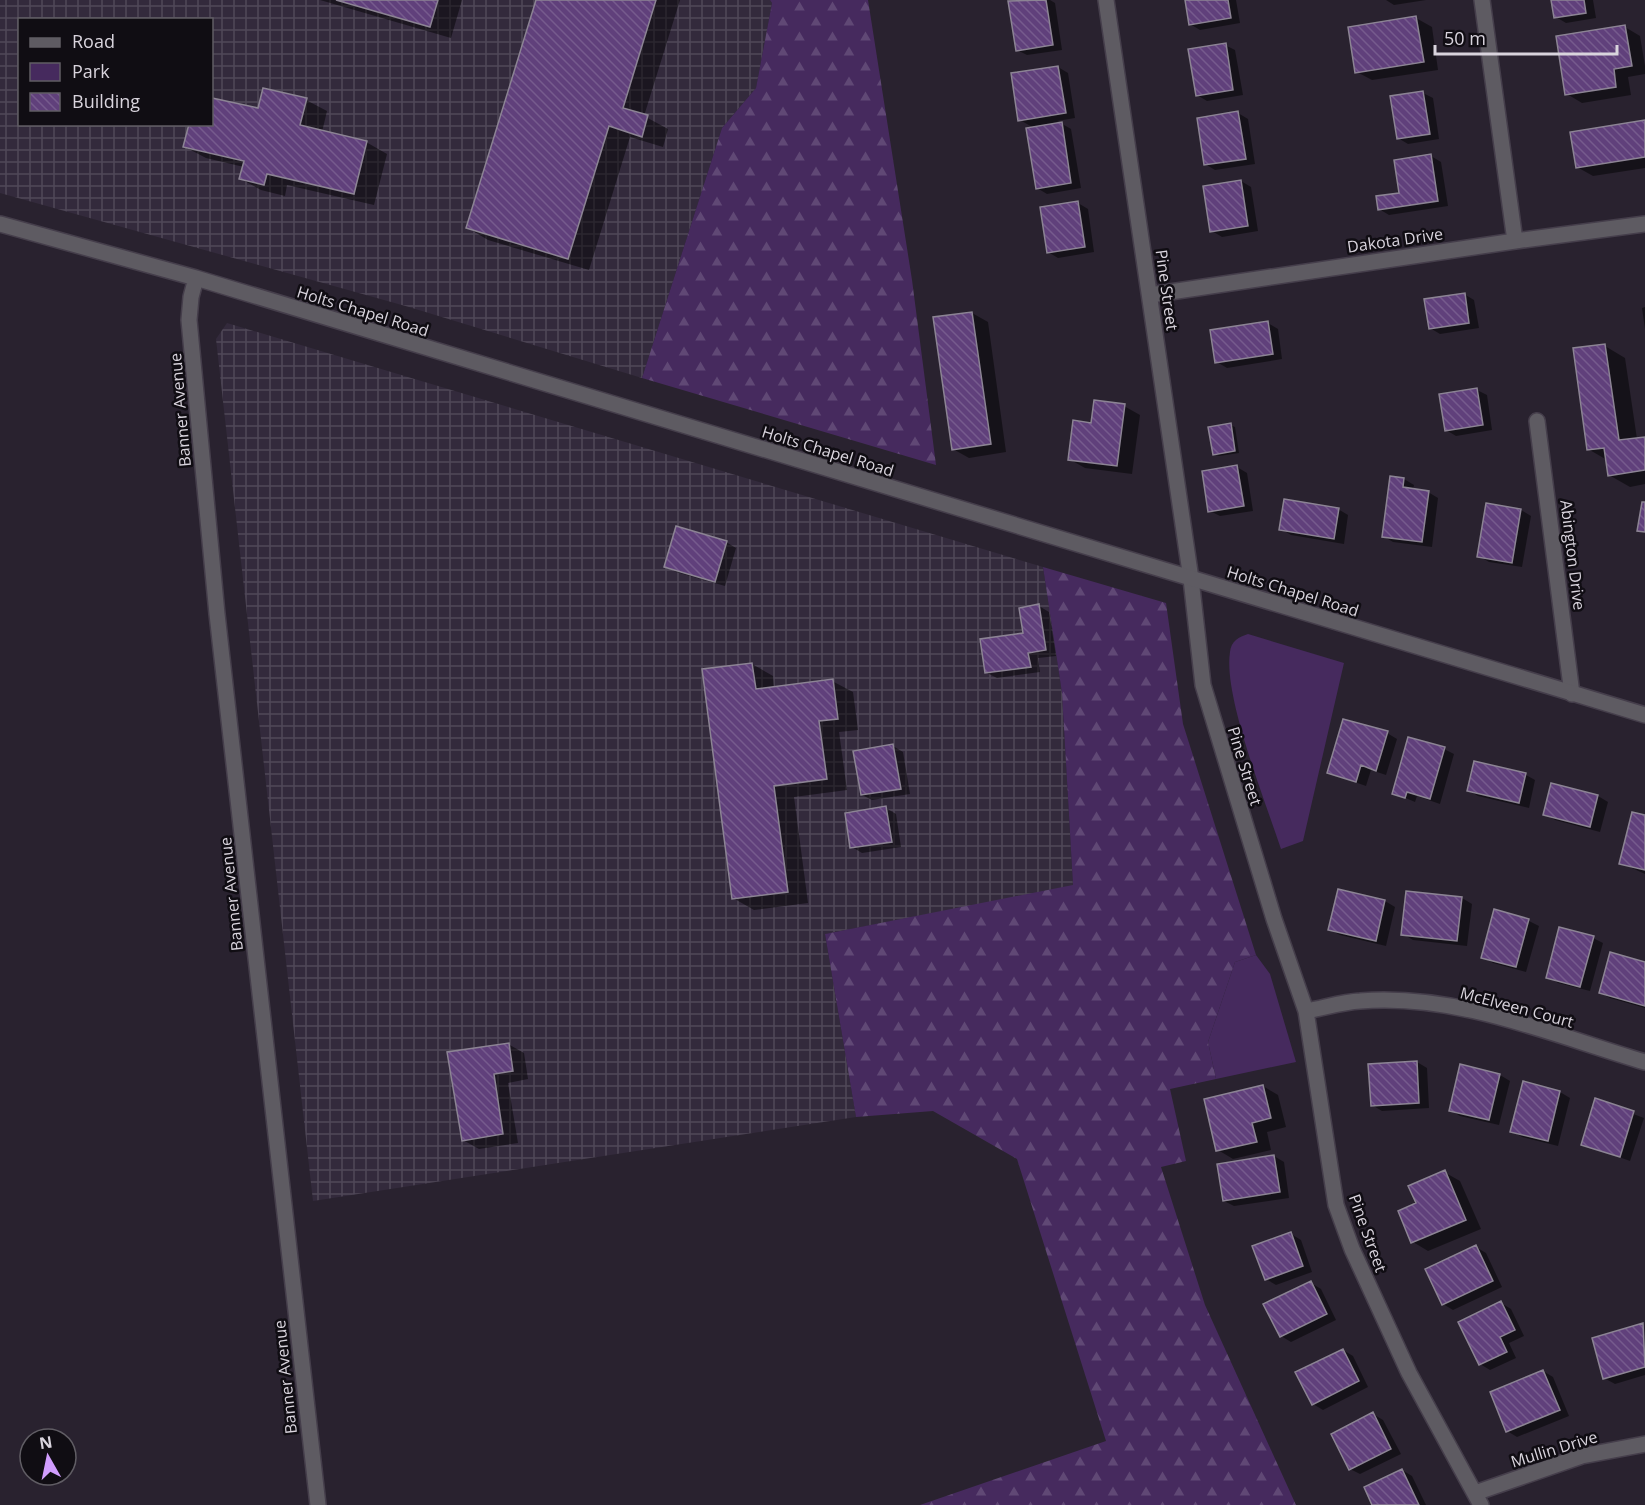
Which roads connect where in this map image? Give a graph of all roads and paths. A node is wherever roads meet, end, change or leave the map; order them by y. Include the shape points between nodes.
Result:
1 (1106, 0) edge
2 (1482, 0) edge
3 (0, 224) edge
4 (1645, 224) edge
5 (1515, 241) junction
6 (196, 278) junction
7 (1150, 295) junction
8 (1538, 421) dead end
9 (1191, 579) junction
10 (1572, 694) junction
11 (1645, 716) edge
12 (1306, 1011) junction
13 (1645, 1062) edge
14 (1645, 1444) edge
15 (1478, 1499) edge
16 (318, 1505) edge

1 - 7 street, Pine Street
2 - 5 street
3 - 6 street, Holts Chapel Road
4 - 5 street, Dakota Drive
5 - 7 street, Dakota Drive
6 - 9 street, Holts Chapel Road
6 - 16 street, Banner Avenue via 189,320 216,602
7 - 9 street, Pine Street
8 - 10 street, Abington Drive
9 - 10 street, Holts Chapel Road
9 - 12 street, Pine Street via 1203,686
10 - 11 street, Holts Chapel Road
12 - 13 street, McElveen Court via 1360,1001 1415,1002 1476,1011
12 - 15 street, Pine Street via 1336,1205 1409,1373
14 - 15 street, Mullin Drive via 1582,1456

